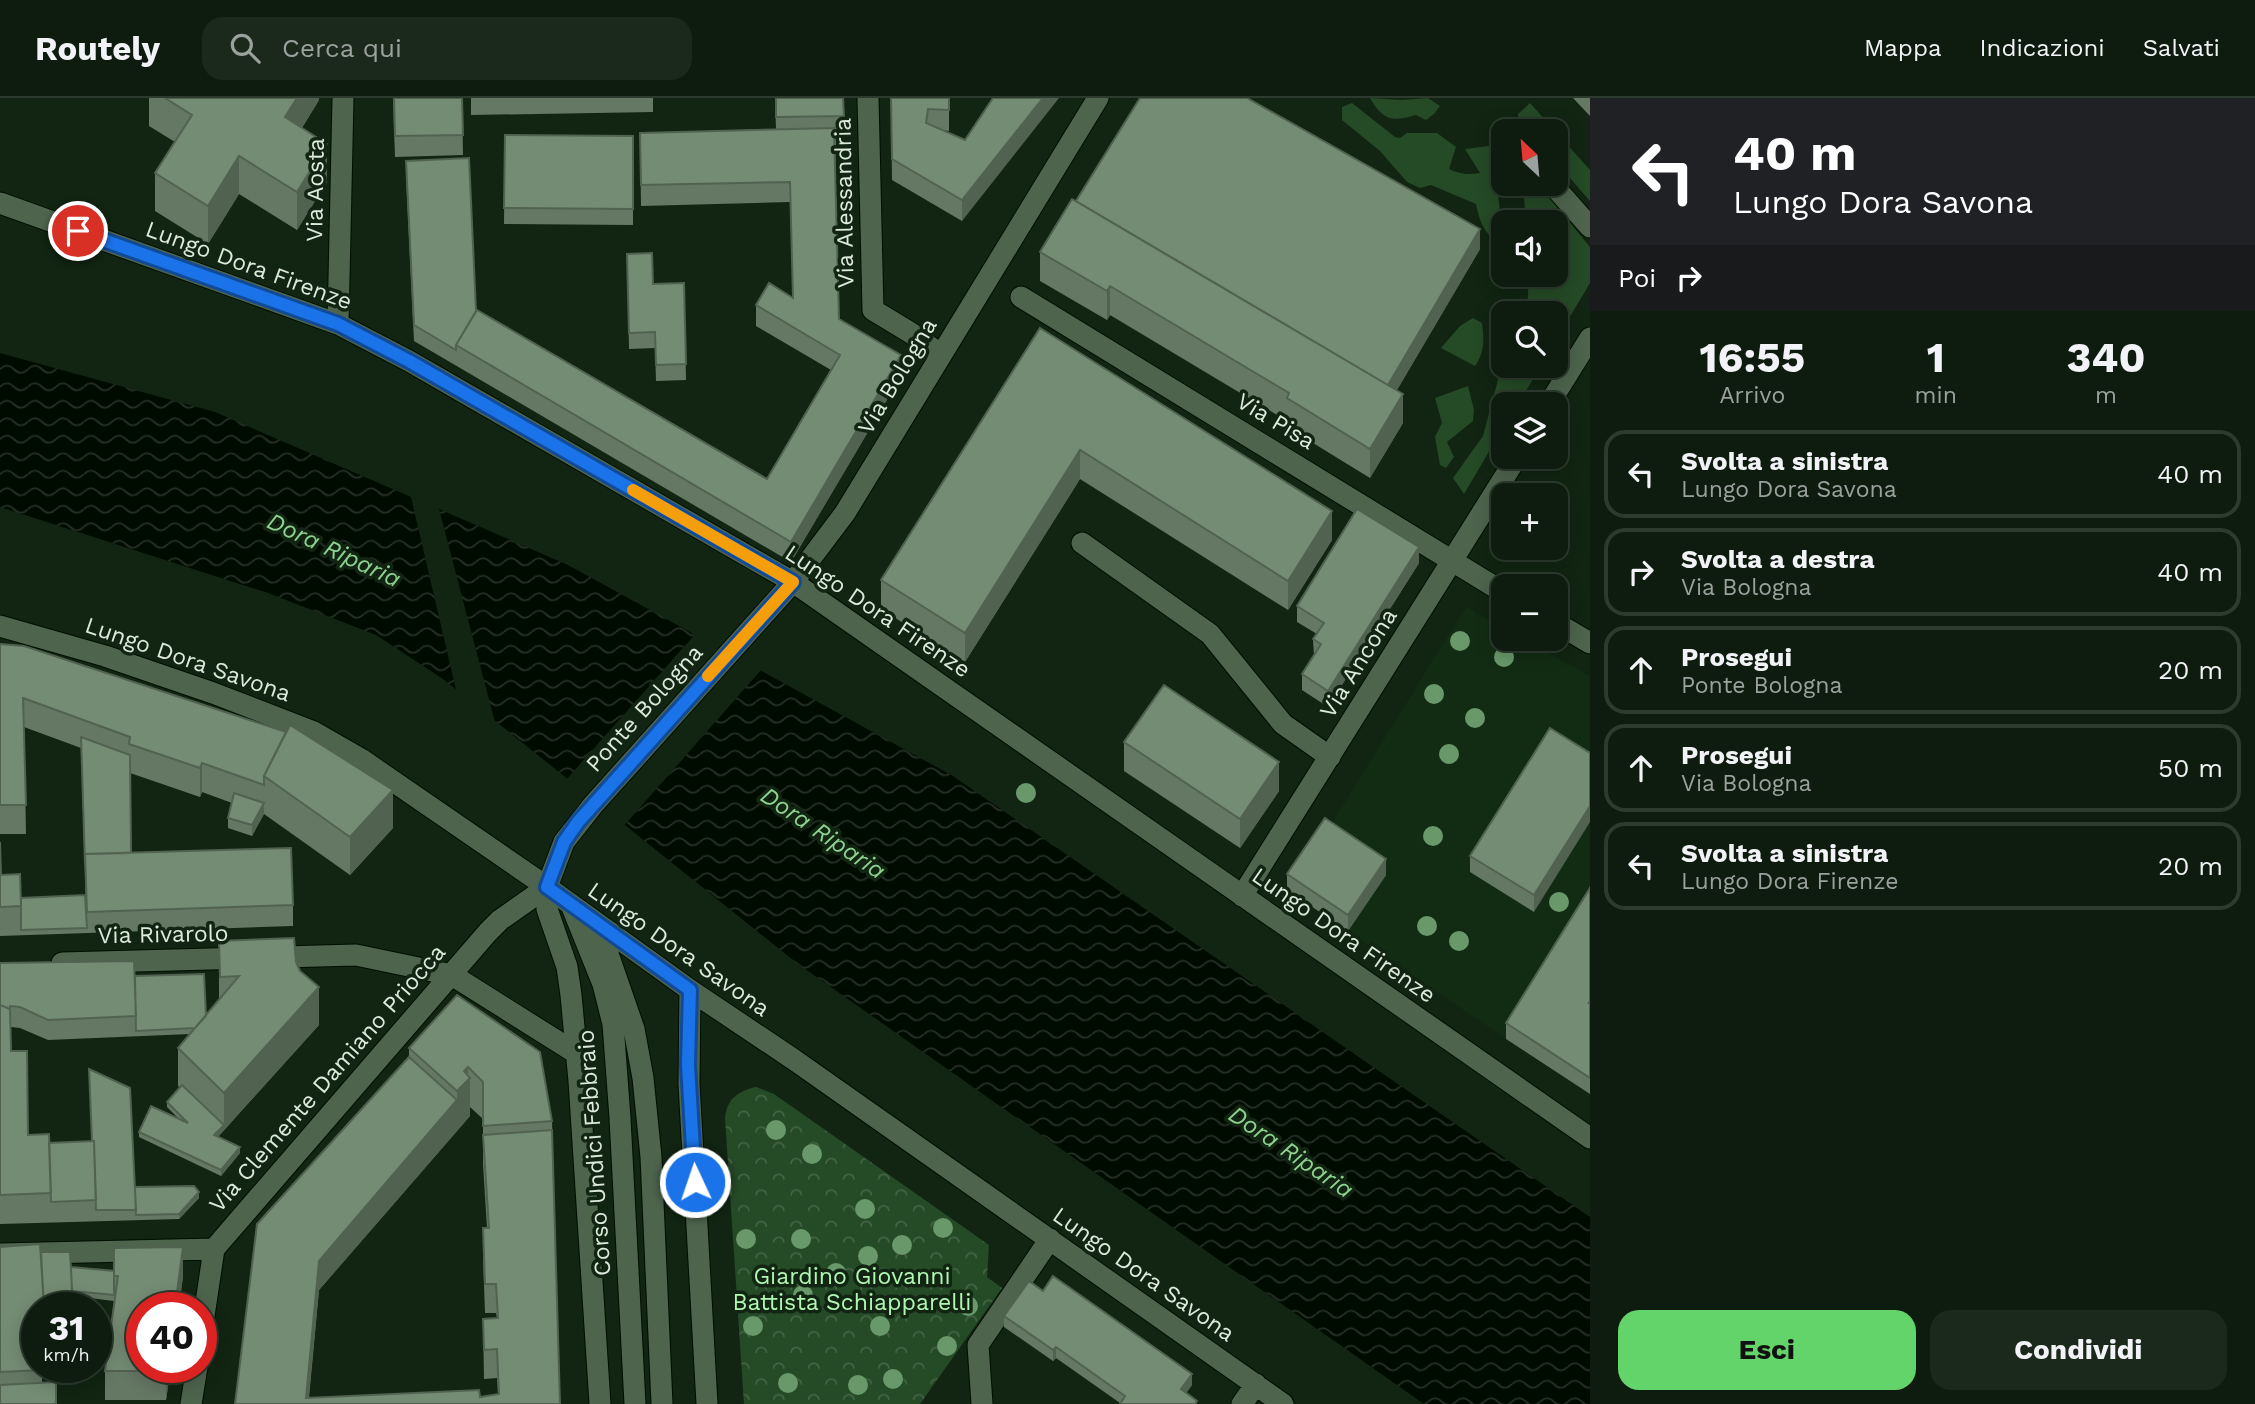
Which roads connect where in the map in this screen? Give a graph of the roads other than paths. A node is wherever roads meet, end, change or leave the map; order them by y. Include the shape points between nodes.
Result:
1 (343, 98) edge
2 (868, 98) edge
3 (1098, 98) edge
4 (1084, 109) edge
5 (1563, 196) edge
6 (0, 203) edge
7 (1590, 227) edge
8 (1021, 297) dead end
9 (338, 324) junction
10 (1590, 338) edge
11 (940, 354) junction
12 (1556, 392) edge
13 (1510, 469) edge
14 (1082, 543) dead end
15 (1452, 562) junction
16 (793, 582) junction
17 (1491, 585) edge
18 (0, 626) edge
19 (1568, 629) edge
20 (1590, 643) edge
21 (735, 645) joint
22 (1330, 757) junction
23 (547, 887) junction
24 (1242, 896) junction
25 (571, 905) junction
26 (598, 925) junction
27 (41, 963) edge
28 (452, 975) junction
29 (690, 990) junction
30 (576, 1053) junction
31 (1590, 1138) edge
32 (1050, 1240) junction
33 (214, 1249) junction
34 (0, 1254) edge
35 (208, 1292) edge
36 (194, 1383) edge
37 (1256, 1384) junction
38 (191, 1404) edge
39 (600, 1404) edge
40 (635, 1404) edge
41 (662, 1404) edge
42 (707, 1404) edge
43 (982, 1404) edge
44 (1242, 1404) edge
45 (1283, 1404) edge

1 - 9 street, Via Aosta
2 - 11 street, Via Alessandria via 873,310
3 - 4 street, Via Bologna
4 - 11 street, Via Bologna
5 - 7 street
6 - 9 street, Lungo Dora Firenze
8 - 15 street, Via Pisa
9 - 16 street, Lungo Dora Firenze
10 - 12 street
11 - 16 street, Via Bologna via 845,513
13 - 15 street, Via Ancona
14 - 22 street via 1210,634 1283,724
15 - 17 street, Via Pisa
15 - 22 street, Via Ancona
16 - 21 street, Via Bologna
16 - 24 street, Lungo Dora Firenze
18 - 23 street, Lungo Dora Savona via 105,656 314,732 372,766
19 - 20 street
21 - 23 street, Ponte Bologna via 564,842
22 - 24 street, Via Ancona
23 - 25 street, Lungo Dora Savona
23 - 28 street, Via Clemente Damiano Priocca via 500,920
23 - 30 street, Corso Undici Febbraio via 547,909 567,967
24 - 31 street, Lungo Dora Firenze
25 - 26 street, Lungo Dora Savona
25 - 40 street, Corso Undici Febbraio via 603,984 613,1024
26 - 29 street, Lungo Dora Savona
26 - 41 street, Corso Undici Febbraio via 634,1028 643,1078
27 - 28 street, Via Rivarolo via 355,955
28 - 30 street, Corso Undici Febbraio
28 - 33 street, Via Clemente Damiano Priocca
29 - 32 street, Lungo Dora Savona
29 - 42 street via 689,1084
30 - 39 street, Corso Undici Febbraio
32 - 37 street, Lungo Dora Savona
32 - 43 street via 978,1345
33 - 34 street
33 - 35 street, Via Clemente Damiano Priocca
36 - 38 street
37 - 44 street
37 - 45 street, Lungo Dora Savona

